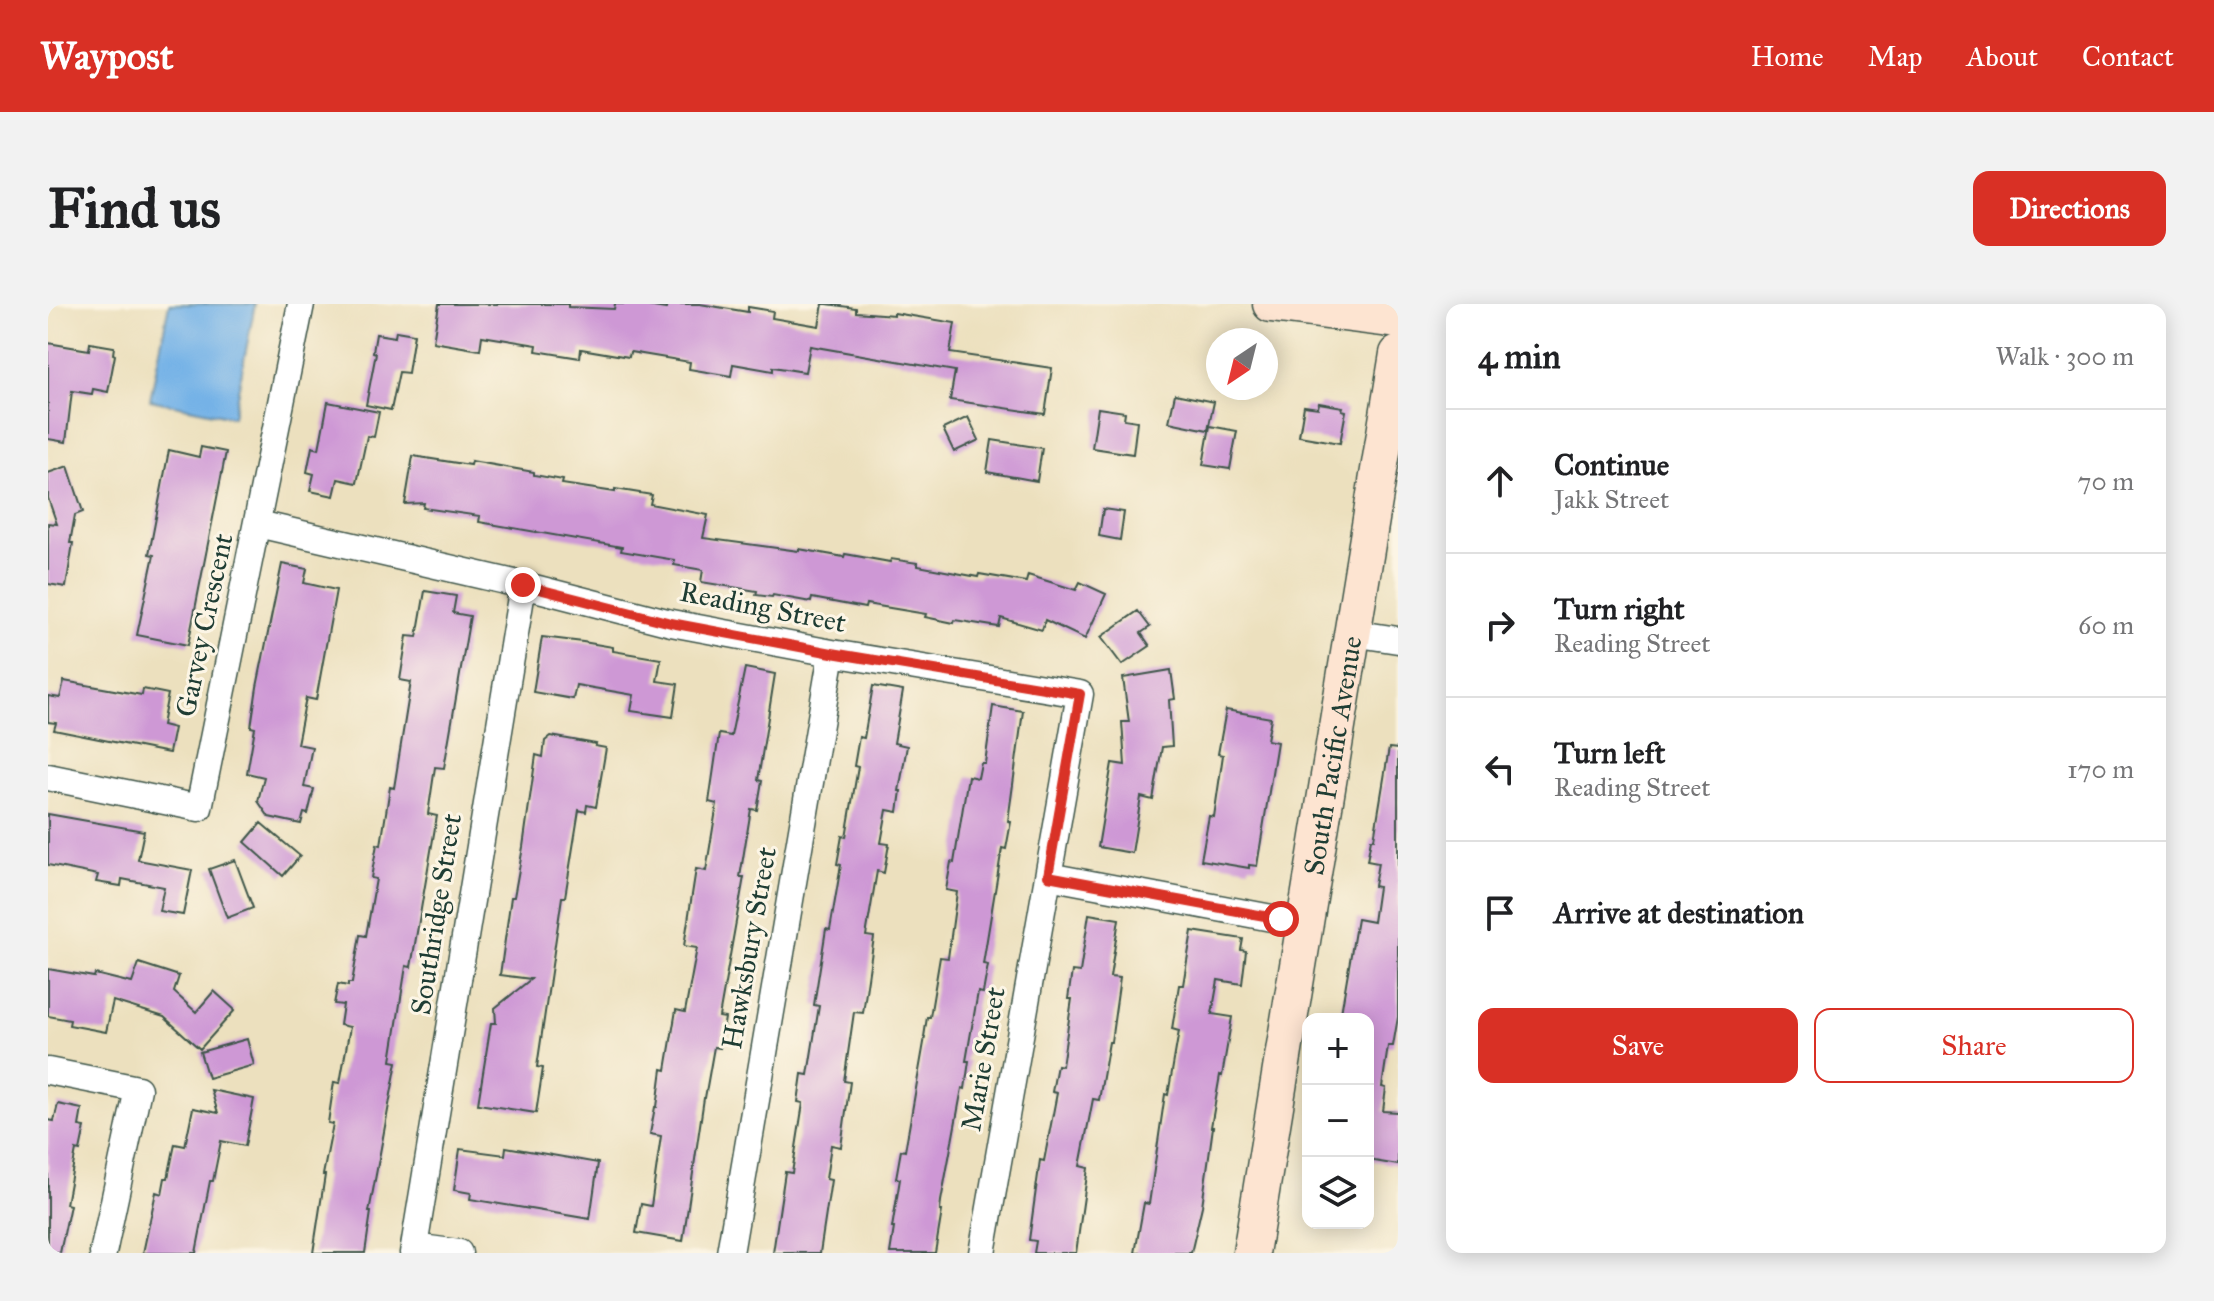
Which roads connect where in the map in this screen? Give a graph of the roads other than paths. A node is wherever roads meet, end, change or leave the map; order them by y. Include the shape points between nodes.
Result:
1 (301, 304) edge
2 (1271, 304) edge
3 (1398, 320) edge
4 (1398, 354) edge
5 (258, 524) junction
6 (523, 585) junction
7 (1352, 633) junction
8 (1398, 640) edge
9 (832, 653) junction
10 (48, 777) edge
11 (1048, 876) junction
12 (1304, 924) junction
13 (48, 1071) edge
14 (413, 1250) edge
15 (103, 1253) edge
16 (459, 1253) edge
17 (730, 1253) edge
18 (982, 1253) edge
19 (1251, 1253) edge

1 - 5 street, Garvey Crescent
2 - 3 street
4 - 7 street, South Pacific Avenue
5 - 6 street, Reading Street
5 - 10 street, Garvey Crescent via 199,808
6 - 9 street, Reading Street via 671,623
6 - 14 street, Southridge Street
7 - 8 street
7 - 12 street, South Pacific Avenue
9 - 11 street, Reading Street via 1080,694
9 - 17 street, Hawksbury Street
11 - 12 street
11 - 18 street, Marie Street
12 - 19 street, South Pacific Avenue
13 - 15 street via 138,1089
14 - 16 street

